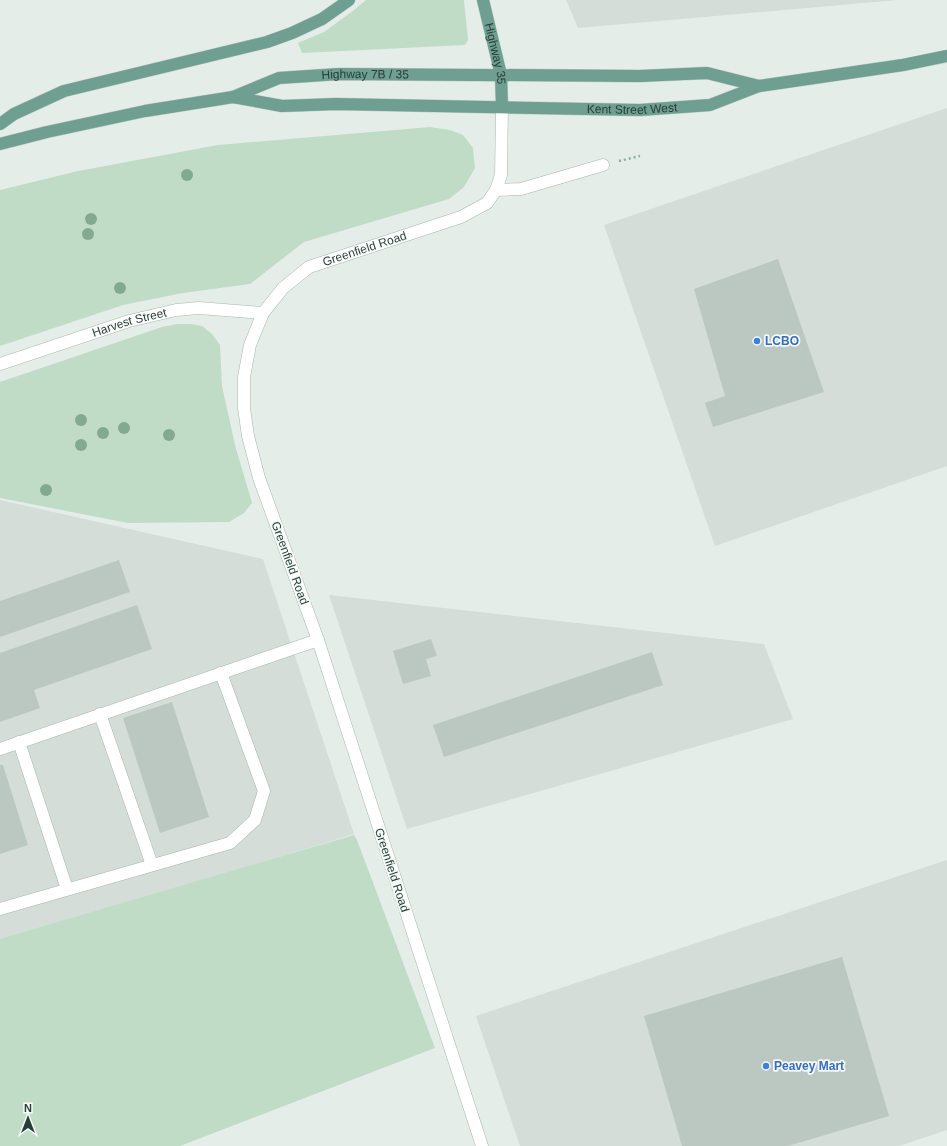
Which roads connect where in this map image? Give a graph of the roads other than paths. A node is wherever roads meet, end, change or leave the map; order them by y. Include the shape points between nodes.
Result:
1 (349, 0) edge
2 (483, 0) edge
3 (947, 56) edge
4 (501, 75) junction
5 (759, 86) junction
6 (233, 97) junction
7 (502, 107) junction
8 (0, 124) edge
9 (0, 144) edge
10 (603, 165) dead end
11 (496, 190) junction
12 (263, 313) junction
13 (0, 364) edge
14 (318, 640) junction
15 (221, 673) junction
16 (100, 714) junction
17 (19, 742) junction
18 (0, 749) edge
19 (152, 865) junction
20 (67, 889) junction
21 (0, 908) edge
22 (482, 1146) edge

1 - 8 main road via 322,19 286,36 64,91 14,114
2 - 4 main road, Highway 35
3 - 5 main road, Kent Street West
4 - 5 main road, Kent Street West via 640,76 707,73
4 - 6 main road, Highway 7B / 35 via 339,74 279,78
4 - 7 main road, Highway 35
5 - 7 main road, Kent Street West via 710,105 640,110
6 - 7 main road, Highway 7B / 35 via 282,106 336,104
6 - 9 main road, Highway 7B / 35 via 145,111
7 - 11 street, Greenfield Road via 501,176
10 - 11 street via 521,189
11 - 12 street, Greenfield Road via 488,203 461,216 309,267 283,288
12 - 13 street, Harvest Street via 199,308 176,310 129,321
12 - 14 street, Greenfield Road via 250,345 244,377 244,408 248,436 259,478
14 - 15 street
14 - 22 street, Greenfield Road
15 - 16 street
15 - 19 street via 264,791 256,820 230,842
16 - 17 street
16 - 19 street
17 - 18 street
17 - 20 street
19 - 20 street
20 - 21 street

